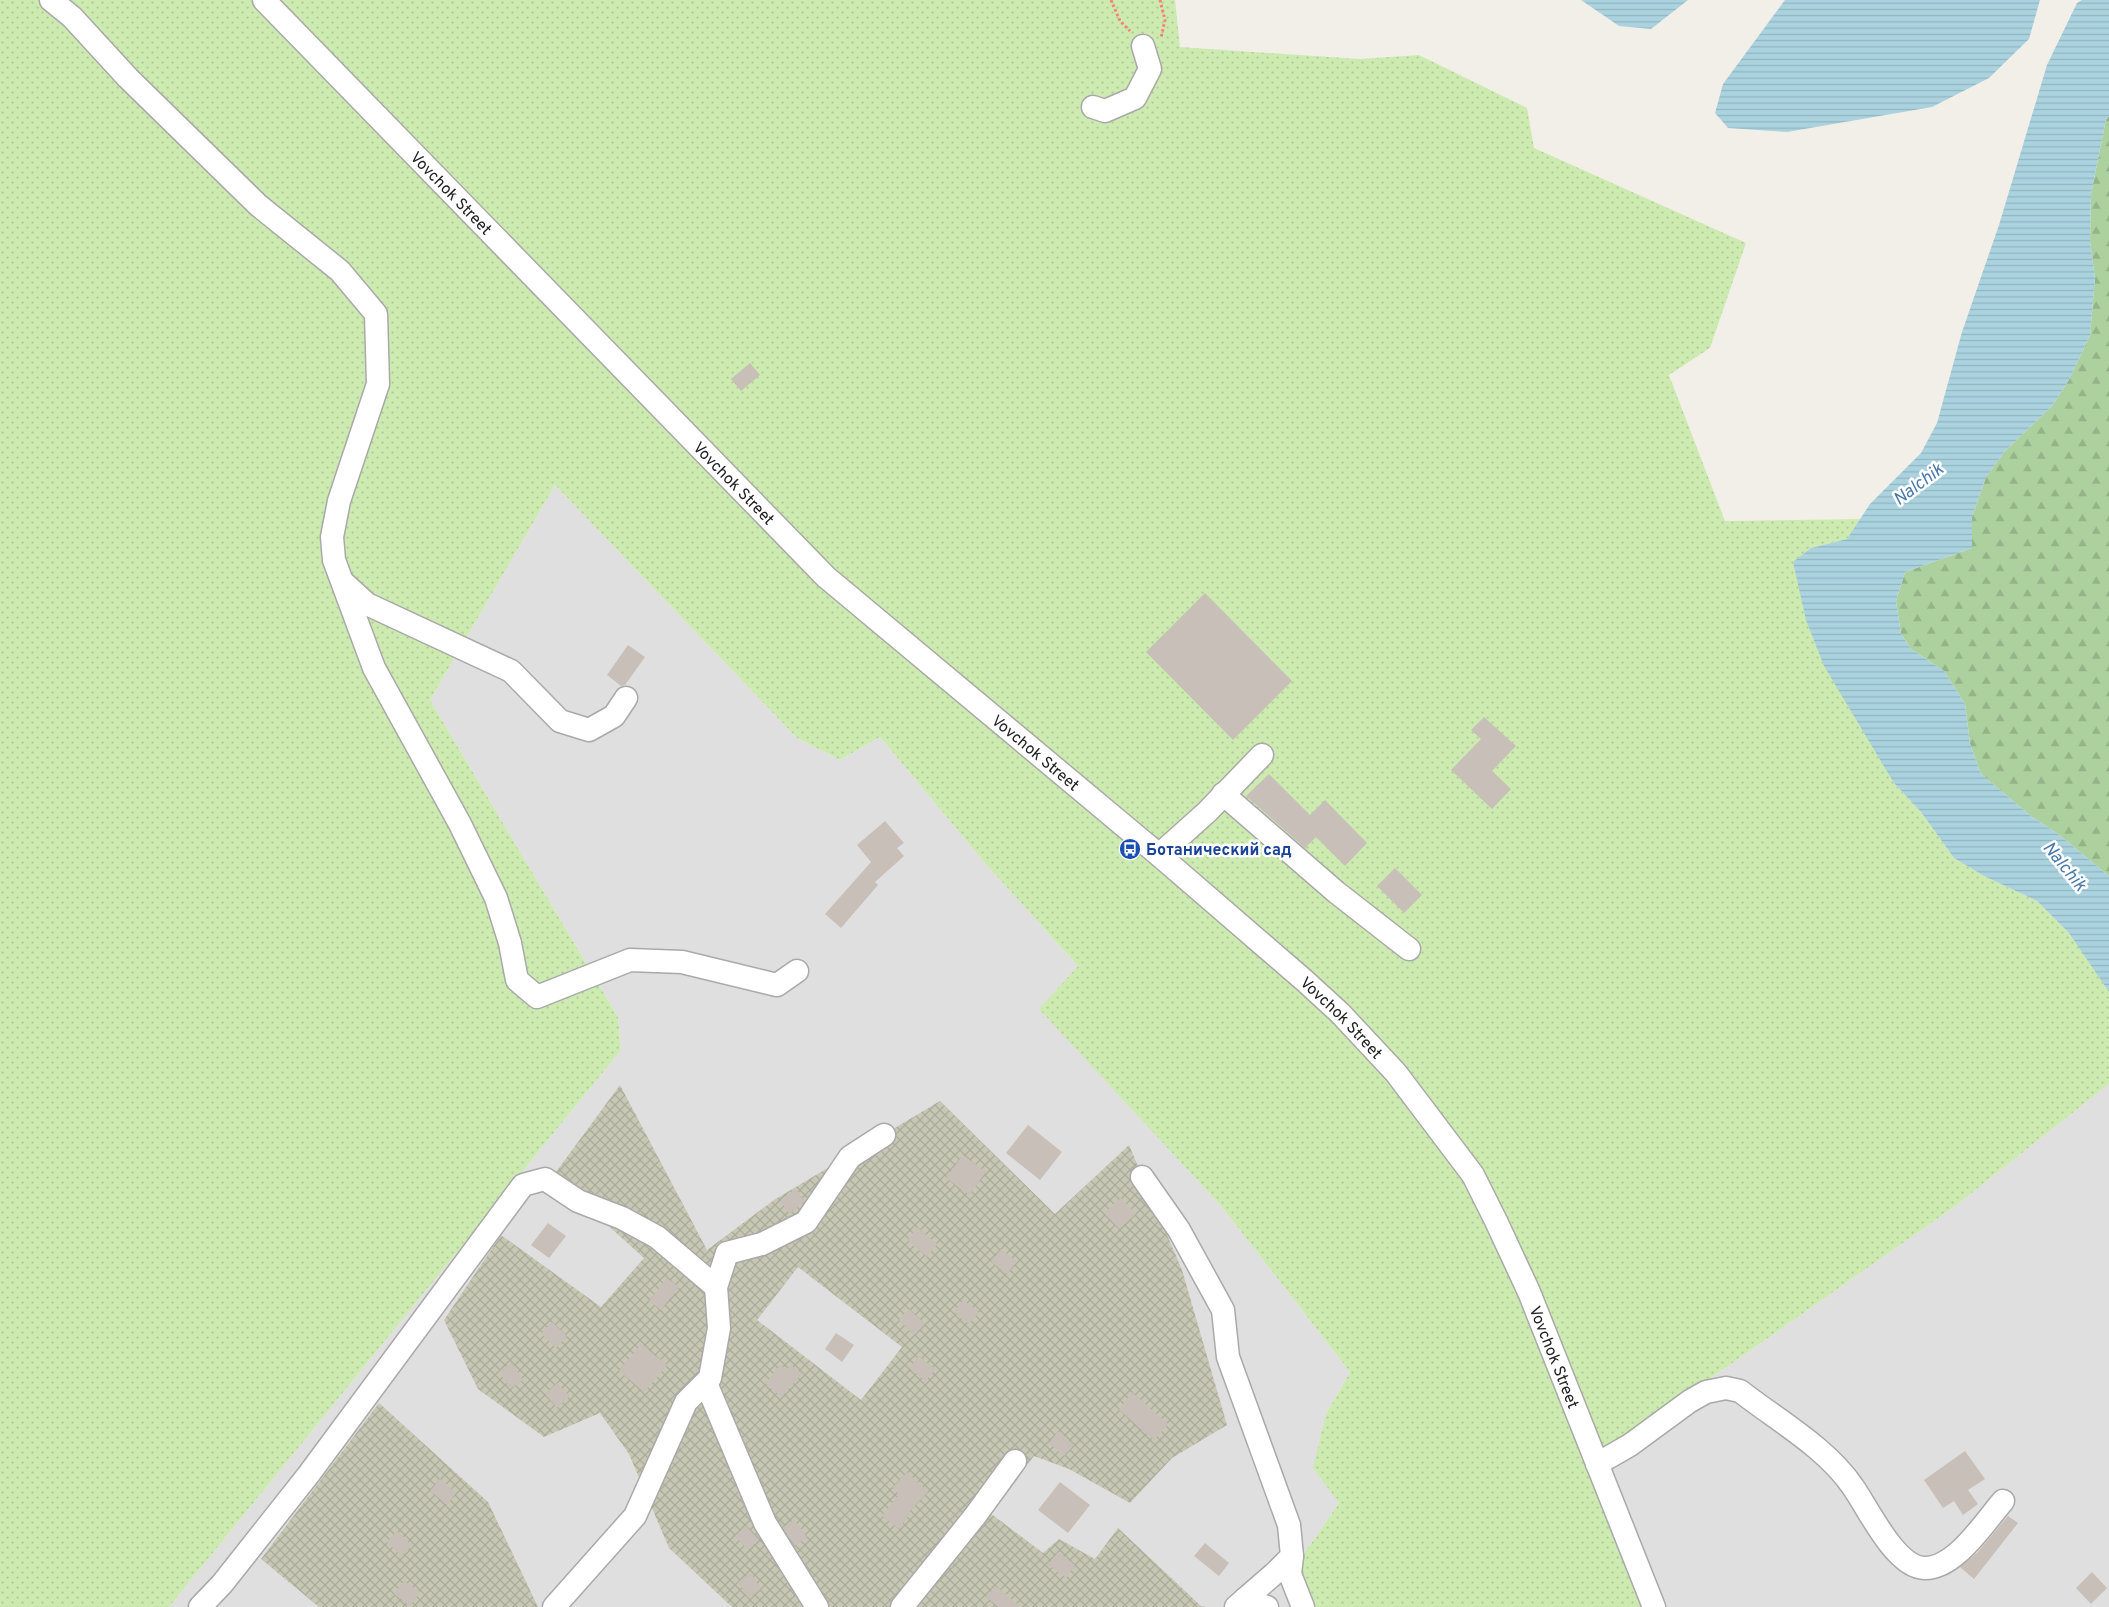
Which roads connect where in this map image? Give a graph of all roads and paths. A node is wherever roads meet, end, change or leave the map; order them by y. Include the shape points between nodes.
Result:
1 (51, 0) edge
2 (264, 0) edge
3 (1143, 46) dead end
4 (1093, 106) dead end
5 (343, 582) junction
6 (626, 698) dead end
7 (1262, 755) dead end
8 (1223, 794) junction
9 (1159, 855) junction
10 (1409, 950) dead end
11 (798, 971) dead end
12 (884, 1135) dead end
13 (1142, 1178) dead end
14 (716, 1287) junction
15 (706, 1383) junction
16 (1015, 1461) dead end
17 (1597, 1464) junction
18 (2004, 1501) dead end
19 (1292, 1556) junction
20 (1240, 1603) edge
21 (200, 1607) edge
22 (554, 1607) edge
23 (817, 1607) edge
24 (902, 1607) edge
25 (1267, 1607) edge
26 (1303, 1607) edge
27 (1654, 1607) edge

1 - 5 street via 258,205 340,271 376,314 378,384 338,501 332,537 334,560
2 - 9 street, Vovchok Street via 826,576
3 - 4 street via 1150,69 1135,98 1105,111
5 - 6 street via 368,604 511,671 560,721 589,730 614,716
5 - 11 street via 374,668 460,824 496,898 517,980 537,997 630,960 682,962 777,985
7 - 8 street
8 - 9 street
8 - 10 street
9 - 17 street, Vovchok Street via 1340,1013 1396,1073 1451,1144 1473,1176 1524,1283
12 - 14 street via 850,1157 806,1222 762,1244 727,1253
13 - 19 street via 1179,1230 1223,1310 1228,1357 1289,1525
14 - 15 street via 719,1328 710,1378
14 - 21 street via 657,1237 622,1218 578,1201 545,1179 523,1185 309,1474
15 - 22 street via 686,1402 635,1516
15 - 23 street via 765,1523
16 - 24 street
17 - 18 street via 1630,1445 1690,1401 1706,1392 1726,1388 1740,1391 1834,1463 1887,1539 1905,1560 1923,1568 1938,1566 1952,1559
17 - 27 street, Vovchok Street
19 - 20 street
19 - 26 street via 1290,1574
20 - 25 street

